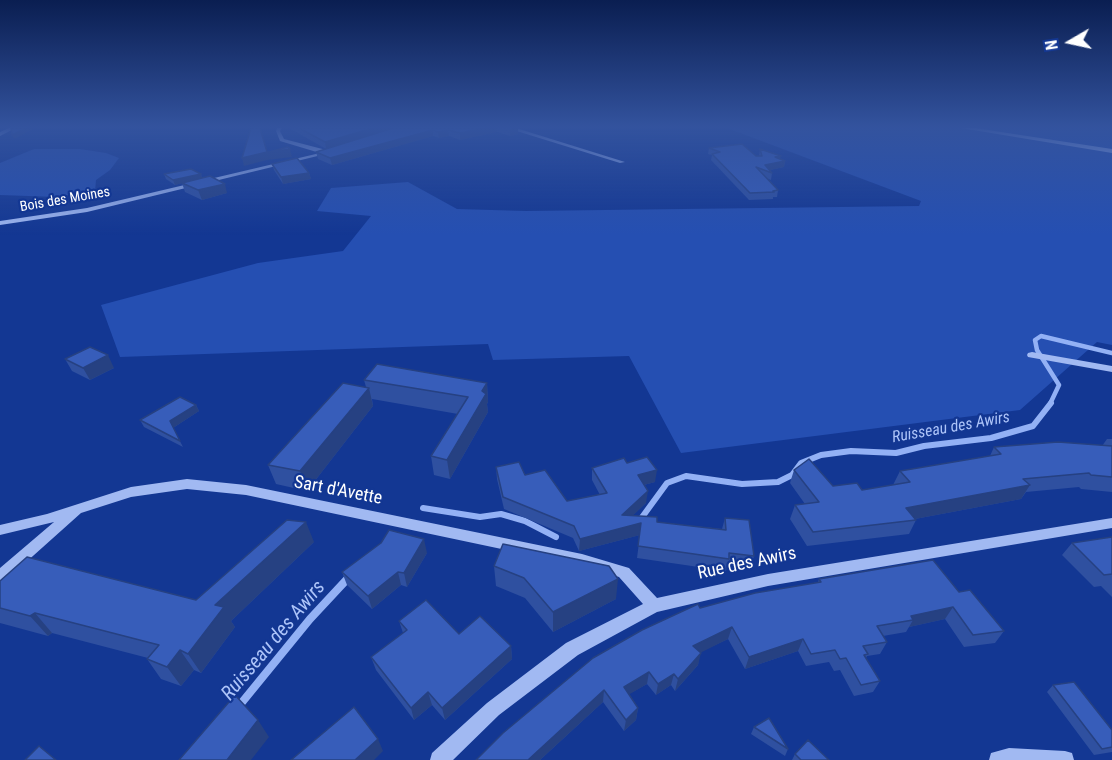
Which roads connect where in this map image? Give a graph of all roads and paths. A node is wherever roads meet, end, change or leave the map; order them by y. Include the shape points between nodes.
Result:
1 (282, 163) edge
2 (0, 223) edge
3 (1032, 355) dead end
4 (1112, 369) edge
5 (78, 509) junction
6 (1112, 523) edge
7 (0, 530) edge
8 (0, 577) edge
9 (654, 606) junction
10 (439, 760) edge
11 (998, 760) edge
12 (1065, 760) edge

1 - 2 street, Bois des Moines via 97,208
3 - 4 street
5 - 7 street, Sart d'Avette
5 - 8 street
5 - 9 street, Sart d'Avette via 132,492 187,484 246,490 582,560 624,572
6 - 9 street, Rue des Awirs via 768,580
9 - 10 street, Rue des Awirs via 572,649 493,709
11 - 12 street

